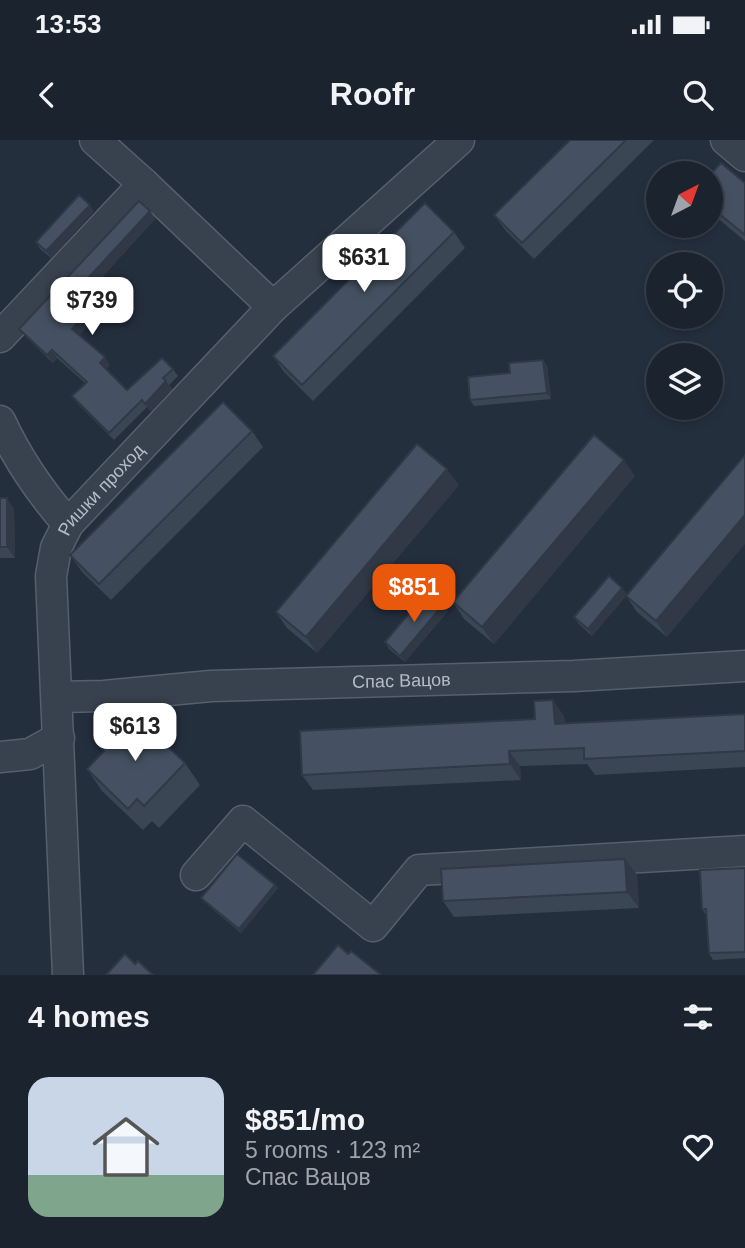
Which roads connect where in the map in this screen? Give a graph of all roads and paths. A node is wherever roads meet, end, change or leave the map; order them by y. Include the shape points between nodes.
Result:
1 (95, 140) edge
2 (459, 140) edge
3 (726, 140) edge
4 (745, 156) edge
5 (144, 184) junction
6 (273, 307) junction
7 (0, 337) edge
8 (0, 421) edge
9 (68, 524) junction
10 (745, 666) edge
11 (57, 697) junction
12 (59, 738) junction
13 (0, 757) edge
14 (745, 851) edge
15 (196, 875) dead end
16 (68, 975) edge

1 - 5 street
2 - 6 street, Ришки проход
3 - 4 street
5 - 6 street
5 - 7 street
6 - 9 street, Ришки проход
8 - 9 street via 37,488
9 - 11 street, Ришки проход via 56,548 51,576
10 - 11 street, Спас Вацов via 560,677 211,686
11 - 12 street, Ришки проход
12 - 13 street via 30,754
12 - 16 street, Ришки проход
14 - 15 street via 419,870 373,926 243,821

